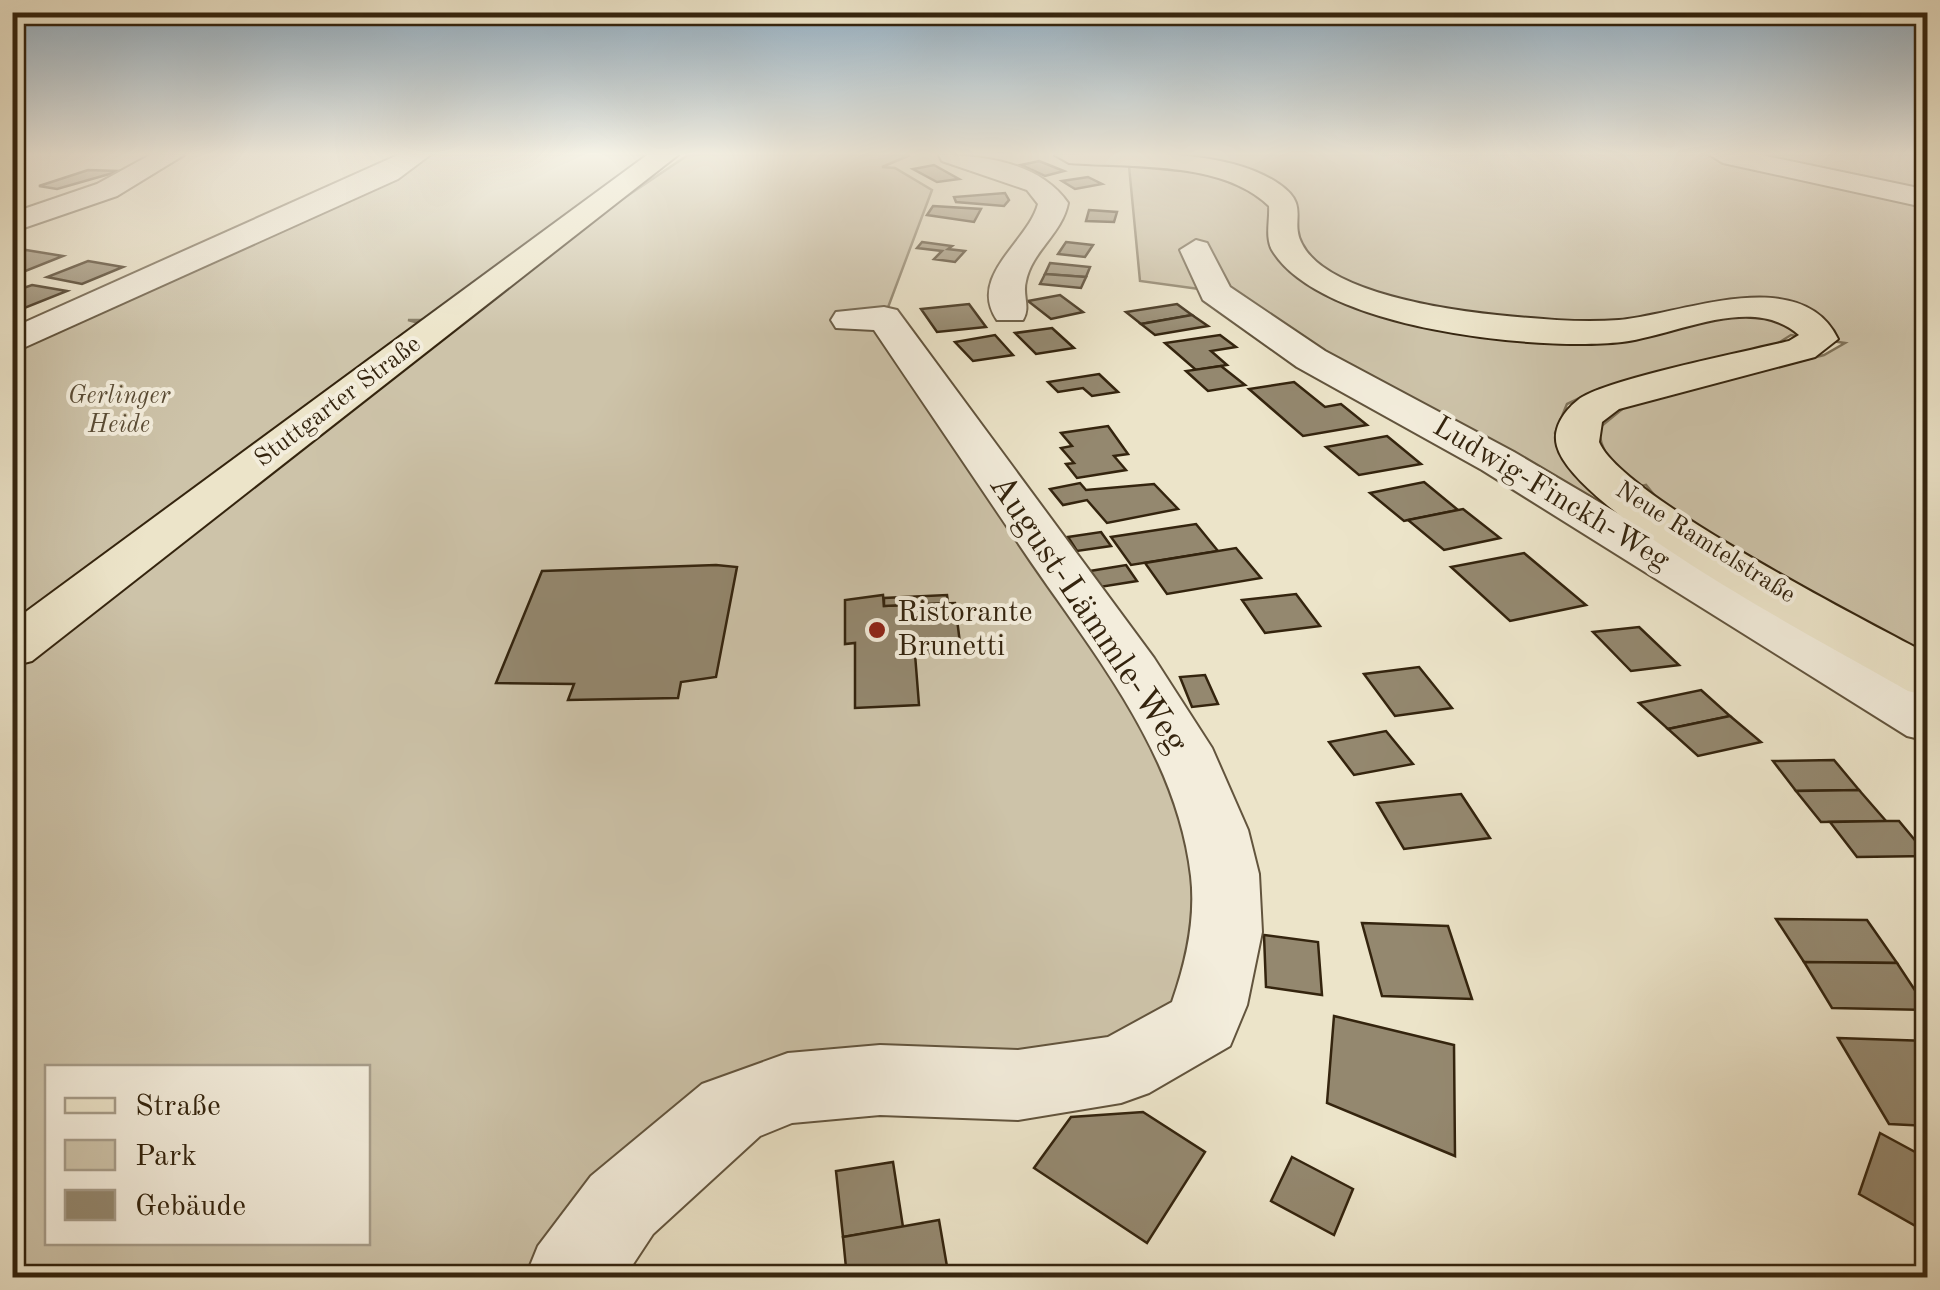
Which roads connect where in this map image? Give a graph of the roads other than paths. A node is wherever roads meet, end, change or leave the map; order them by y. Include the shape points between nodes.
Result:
1 (37, 215) edge
2 (294, 215) edge
3 (585, 215) edge
4 (1051, 215) edge
5 (1284, 215) edge
6 (12, 224) edge
7 (1196, 250) dead end
8 (1010, 312) dead end
9 (849, 320) dead end
10 (12, 342) edge
11 (12, 649) edge
12 (1928, 678) edge
13 (1928, 722) edge
14 (570, 1278) edge

1 - 6 street
2 - 10 street
3 - 11 main road, Stuttgarter Straße
4 - 8 street via 1017,258 1006,301
5 - 12 main road, Neue Ramtelstraße via 1284,239 1298,261 1333,283 1465,323 1544,332 1620,330 1740,308 1777,312 1812,327 1819,339 1802,348 1604,400 1582,419 1581,452 1632,502
7 - 13 street, Ludwig-Finckh-Weg via 1215,293 1311,359 1498,461
9 - 14 street, August-Lämmle-Weg via 884,318 1155,701 1198,782 1220,847 1225,959 1203,1023 1121,1069 1018,1086 880,1080 788,1088 731,1110 622,1206

